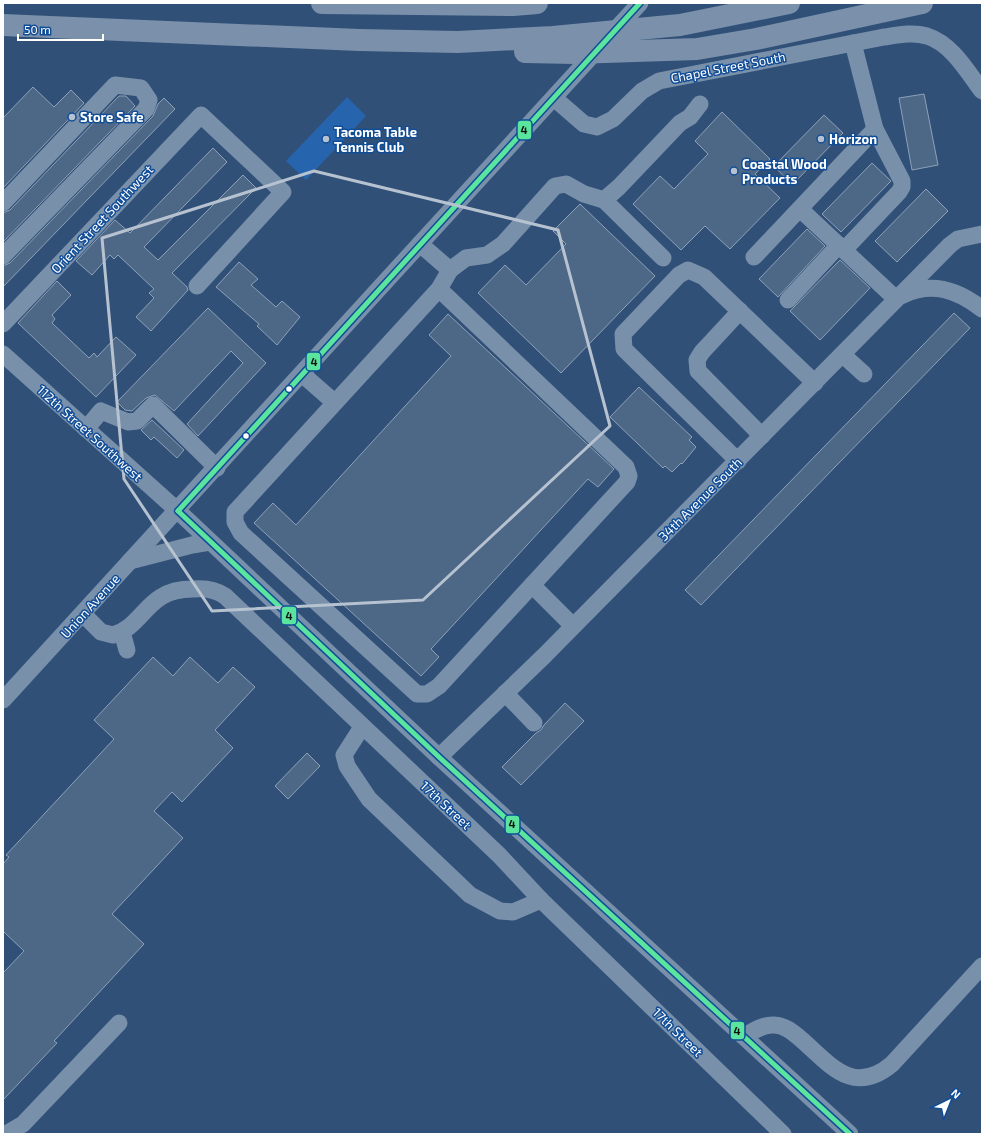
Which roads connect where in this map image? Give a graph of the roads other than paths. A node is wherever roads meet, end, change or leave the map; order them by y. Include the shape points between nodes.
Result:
1 (322, 3) edge
2 (537, 3) edge
3 (640, 3) edge
4 (789, 3) edge
5 (922, 3) edge
6 (3, 25) edge
7 (458, 42) junction
8 (853, 43) junction
9 (982, 91) edge
10 (554, 98) junction
11 (700, 104) dead end
12 (875, 129) junction
13 (604, 200) junction
14 (3, 203) edge
15 (800, 209) junction
16 (982, 233) edge
17 (420, 244) junction
18 (841, 248) junction
19 (3, 256) edge
20 (754, 257) dead end
21 (663, 258) dead end
22 (450, 270) junction
23 (197, 286) dead end
24 (439, 289) junction
25 (896, 299) junction
26 (788, 300) dead end
27 (982, 309) edge
28 (740, 311) junction
29 (3, 324) edge
30 (3, 354) edge
31 (842, 355) junction
32 (302, 374) junction
33 (864, 374) dead end
34 (815, 383) junction
35 (334, 402) junction
36 (86, 429) junction
37 (762, 436) junction
38 (738, 461) junction
39 (216, 468) junction
40 (178, 511) junction
41 (210, 542) junction
42 (130, 561) junction
43 (532, 585) junction
44 (83, 614) junction
45 (573, 626) junction
46 (122, 632) junction
47 (127, 650) dead end
48 (505, 693) junction
49 (3, 700) edge
50 (534, 723) dead end
51 (362, 727) junction
52 (439, 757) junction
53 (541, 900) junction
54 (982, 966) edge
55 (119, 1023) dead end
56 (744, 1036) junction
57 (6, 1134) edge
58 (784, 1134) edge
59 (850, 1134) edge

1 - 2 highway
3 - 10 street, Union Avenue
4 - 7 highway via 680,25 553,37
5 - 7 highway via 737,43 677,50 516,52
6 - 7 highway
8 - 9 street, Chapel Street South via 909,34 927,36 951,50
8 - 10 street, Chapel Street South via 659,81 642,91 613,119 597,127 584,124
8 - 12 street
10 - 17 street, Union Avenue
11 - 13 street via 690,117 680,123
12 - 15 street
12 - 18 street via 902,181 902,187
13 - 21 street
13 - 22 street via 584,194 566,184 555,186 503,244 487,255 466,258
14 - 19 street via 115,85 141,88 149,100 146,110
15 - 18 street
15 - 20 street
16 - 25 street, 34th Avenue South via 958,239
17 - 22 street
17 - 32 street, Union Avenue
18 - 25 street
18 - 26 street
22 - 24 street
23 - 29 street, Orient Street Southwest via 284,192 201,114
24 - 35 street
24 - 43 street via 626,467 629,476 627,482
25 - 27 street via 913,291 936,288 955,292
25 - 31 street, 34th Avenue South
28 - 34 street
28 - 37 street via 702,352 697,360 698,370
28 - 38 street via 704,277 688,270 679,275 623,334 624,349
30 - 36 street, 112th Street Southwest
31 - 33 street
31 - 34 street, 34th Avenue South
32 - 35 street
32 - 39 street, Union Avenue
34 - 37 street, 34th Avenue South
35 - 43 street via 235,512 235,522 241,533 384,666 417,694 427,694 439,686
36 - 39 street via 101,411 128,422 137,421 153,405
36 - 40 street, 112th Street Southwest
37 - 38 street, 34th Avenue South
38 - 45 street, 34th Avenue South
39 - 40 street, Union Avenue
40 - 41 street, 112th Street Southwest
40 - 42 street, Union Avenue
41 - 42 street via 192,544
41 - 52 street, 112th Street Southwest
42 - 44 street, Union Avenue
43 - 45 street
44 - 46 street via 106,634
44 - 49 street, Union Avenue
45 - 48 street, 34th Avenue South
46 - 47 street
46 - 51 street, 17th Street via 163,595 185,589 218,591 230,599
48 - 50 street
48 - 52 street, 34th Avenue South
51 - 53 street, 17th Street via 498,855
51 - 53 street via 344,755 347,766 369,799 470,895 500,910 513,912
52 - 56 street, 112th Street Southwest
53 - 58 street, 17th Street
54 - 56 street via 892,1064 881,1074 869,1078 856,1079 842,1074 794,1032 782,1026 772,1024
55 - 57 street via 23,1124
56 - 59 street, 112th Street Southwest

